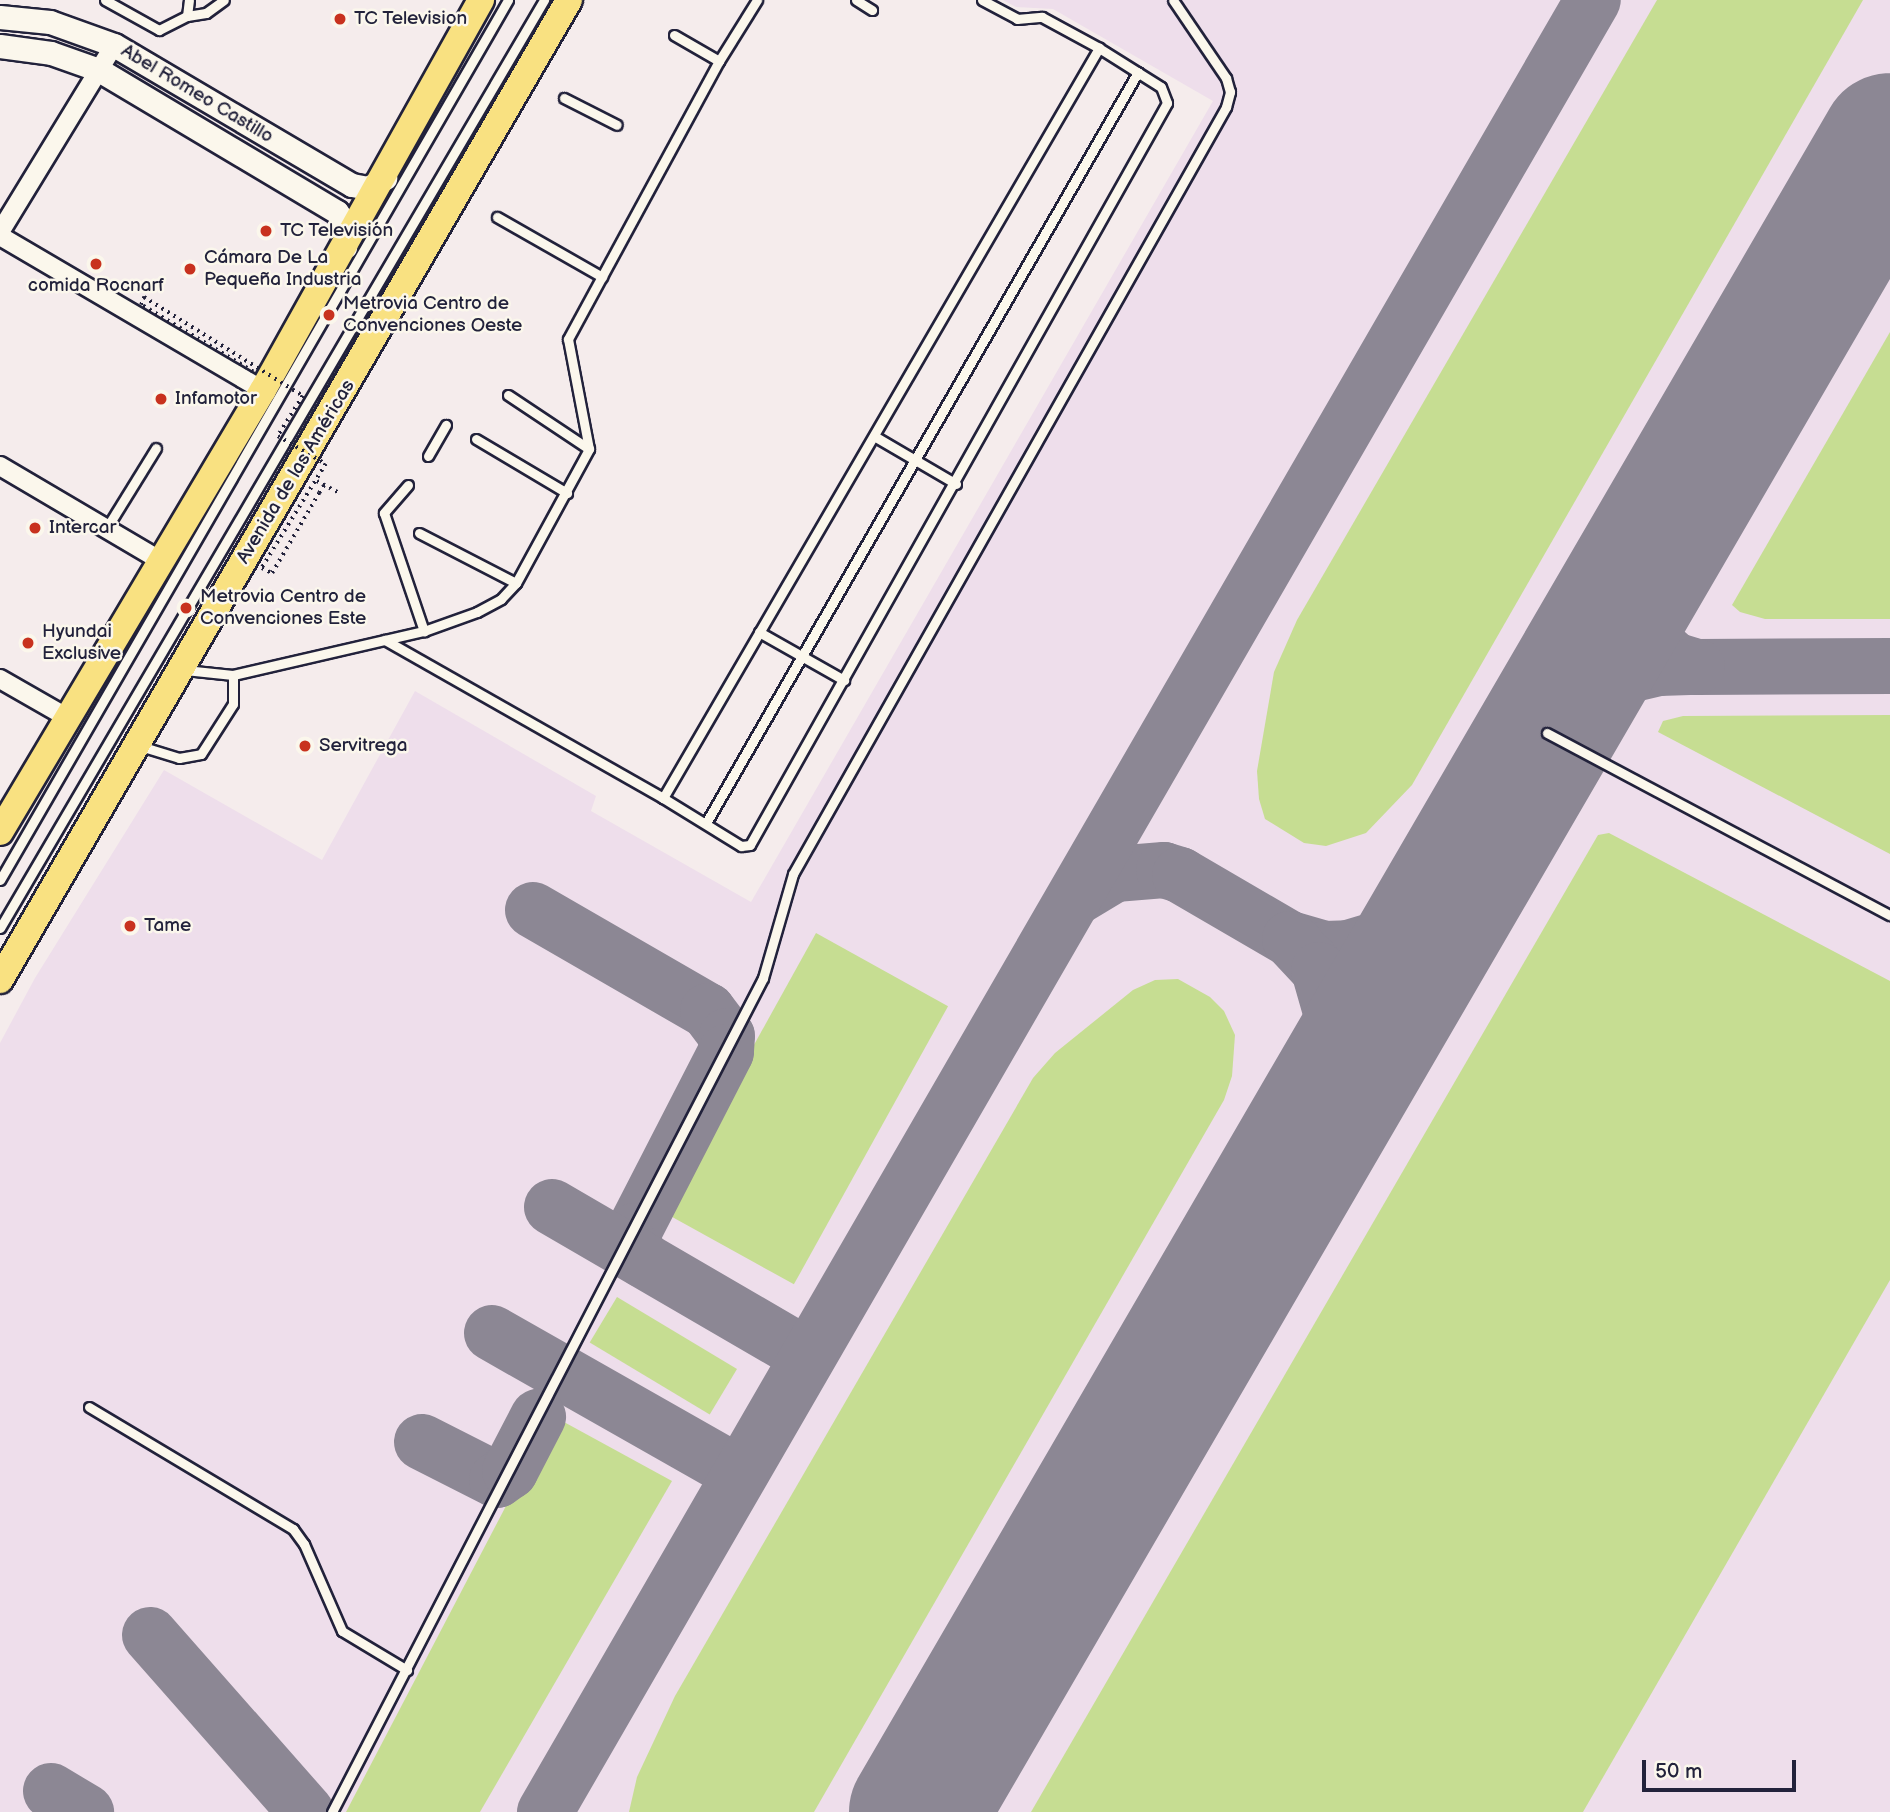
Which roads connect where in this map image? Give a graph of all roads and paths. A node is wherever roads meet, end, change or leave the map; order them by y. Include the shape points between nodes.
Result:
1 (105, 0) edge
2 (189, 0) edge
3 (224, 0) edge
4 (481, 0) edge
5 (508, 0) edge
6 (544, 0) edge
7 (569, 0) edge
8 (757, 0) edge
9 (856, 0) edge
10 (982, 0) edge
11 (1173, 0) edge
12 (872, 10) dead end
13 (187, 16) junction
14 (0, 17) edge
15 (674, 35) dead end
16 (114, 45) junction
17 (0, 46) edge
18 (1099, 48) junction
19 (719, 61) junction
20 (99, 70) junction
21 (1138, 72) junction
22 (564, 98) dead end
23 (617, 125) dead end
24 (385, 178) junction
25 (497, 217) dead end
26 (0, 234) edge
27 (345, 247) junction
28 (601, 277) junction
29 (258, 381) junction
30 (508, 395) dead end
31 (446, 425) dead end
32 (874, 436) junction
33 (476, 439) dead end
34 (156, 448) dead end
35 (589, 449) junction
36 (428, 456) dead end
37 (915, 460) junction
38 (0, 466) edge
39 (298, 469) junction
40 (956, 484) junction
41 (324, 485) junction
42 (408, 485) dead end
43 (567, 493) junction
44 (341, 494) dead end
45 (106, 529) junction
46 (419, 533) dead end
47 (163, 562) junction
48 (516, 583) junction
49 (425, 631) junction
50 (759, 632) junction
51 (385, 639) junction
52 (802, 656) junction
53 (179, 669) junction
54 (233, 675) junction
55 (0, 680) edge
56 (844, 680) junction
57 (68, 718) junction
58 (1547, 733) dead end
59 (136, 745) junction
60 (663, 798) junction
61 (706, 823) junction
62 (0, 832) edge
63 (0, 880) edge
64 (1890, 915) edge
65 (0, 928) edge
66 (0, 980) edge
67 (89, 1407) dead end
68 (407, 1670) junction
69 (332, 1812) edge

1 - 13 lane via 154,29
2 - 13 lane
3 - 13 lane via 206,13
4 - 24 main road
5 - 63 lane
6 - 65 lane, Avenida de las Américas
7 - 39 main road, Avenida de las Américas
8 - 19 lane
9 - 12 lane
10 - 18 lane via 1019,19 1042,17
11 - 68 lane via 1226,78 1229,99 793,874 763,978
14 - 16 street, Abel Romeo Castillo via 50,22
15 - 19 lane
16 - 20 street
16 - 24 street, Abel Romeo Castillo via 352,186 368,188
17 - 20 street, Abel Romeo Castillo via 51,53
18 - 21 lane
18 - 32 lane
19 - 28 lane
20 - 26 street
20 - 27 street, Abel Romeo Castillo via 338,212 347,226
21 - 37 lane
21 - 40 lane via 1164,90 1167,103
22 - 23 lane
24 - 27 main road
25 - 28 lane
26 - 29 street
27 - 29 main road
28 - 35 lane via 568,339
29 - 41 path, bridge via 141,305 144,297 303,396 278,436 326,464 262,568 272,573
29 - 47 main road
30 - 35 lane
31 - 36 lane
32 - 37 lane
32 - 50 lane
33 - 43 lane
34 - 45 lane
35 - 43 lane
37 - 40 lane
37 - 52 lane
38 - 45 street
39 - 41 path
39 - 53 main road, Avenida de las Américas
40 - 56 lane
41 - 44 path
42 - 49 lane via 384,513
43 - 48 lane
45 - 47 street
46 - 48 lane
47 - 57 main road
48 - 49 lane via 501,599 477,612
49 - 51 lane
50 - 52 lane
50 - 60 lane
51 - 54 lane
51 - 60 lane
52 - 56 lane
52 - 61 lane
53 - 54 lane
53 - 59 main road, Avenida de las Américas
54 - 59 lane via 233,704 201,754 179,758
55 - 57 street
56 - 61 lane via 750,845 738,844
57 - 62 main road
58 - 64 lane
59 - 66 main road, Avenida de las Américas
60 - 61 lane
67 - 68 lane via 293,1529 342,1631
68 - 69 lane

